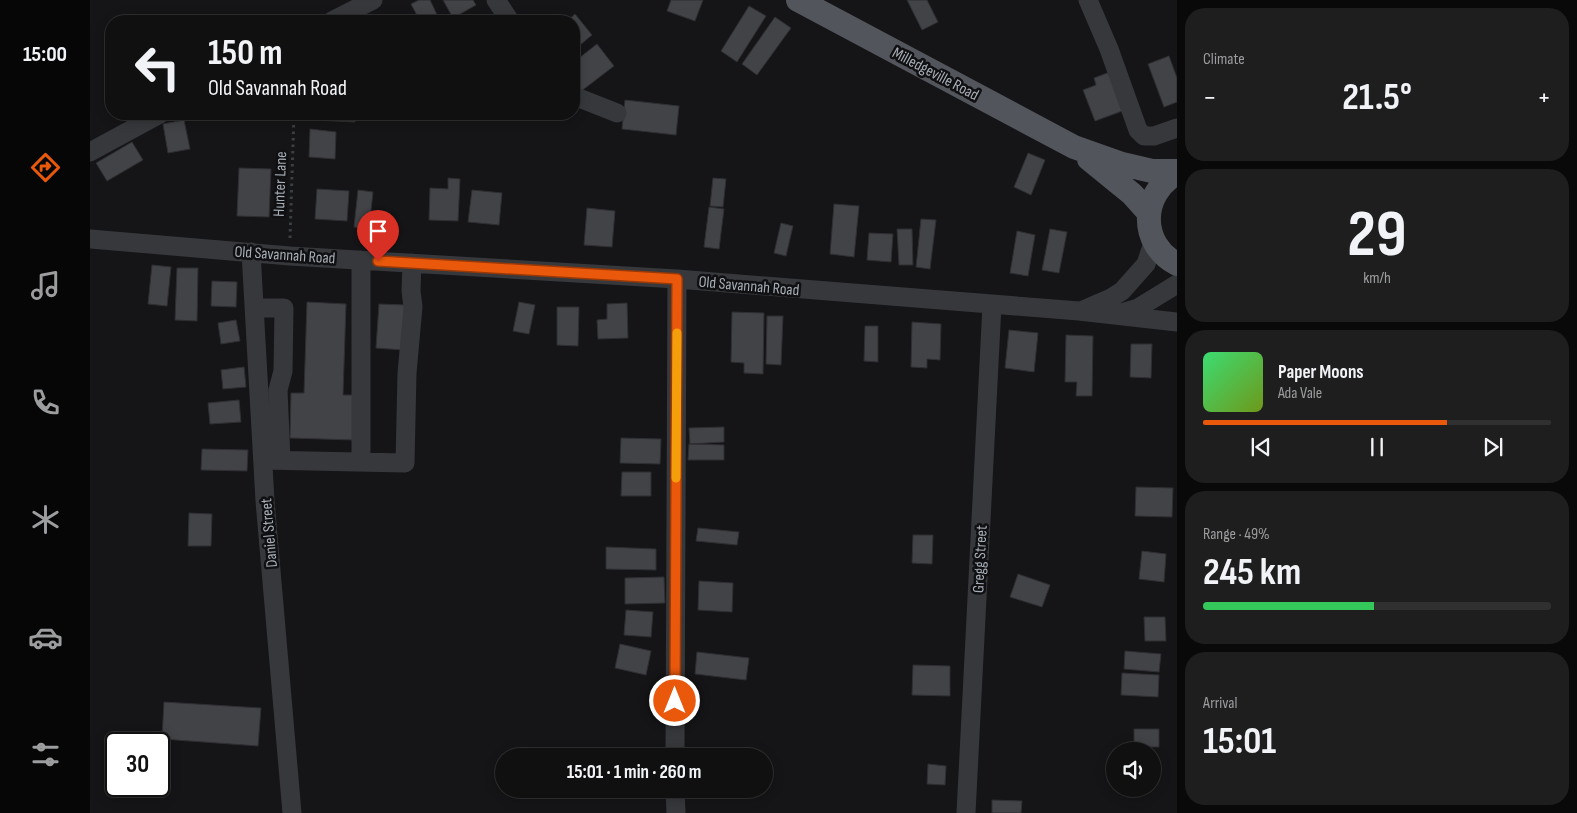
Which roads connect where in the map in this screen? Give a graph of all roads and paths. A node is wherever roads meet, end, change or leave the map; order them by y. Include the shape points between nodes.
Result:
1 (374, 0) edge
2 (496, 0) edge
3 (798, 0) edge
4 (1088, 0) edge
5 (344, 15) edge
6 (506, 15) edge
7 (580, 98) edge
8 (618, 113) dead end
9 (149, 120) edge
10 (294, 120) edge
11 (1177, 128) edge
12 (1074, 147) junction
13 (90, 152) edge
14 (1177, 172) edge
15 (1149, 213) junction
16 (90, 239) edge
17 (1154, 240) junction
18 (251, 252) junction
19 (290, 256) junction
20 (361, 260) junction
21 (412, 263) junction
22 (1177, 264) edge
23 (677, 279) junction
24 (1177, 284) edge
25 (992, 305) junction
26 (254, 308) junction
27 (1079, 311) junction
28 (1115, 315) junction
29 (1177, 322) edge
30 (278, 390) junction
31 (259, 391) junction
32 (272, 460) junction
33 (361, 462) junction
34 (675, 748) edge
35 (676, 798) edge
36 (292, 813) edge
37 (676, 813) edge
38 (966, 813) edge

1 - 5 street
2 - 6 street
3 - 12 main road, Milledgeville Road
4 - 11 street via 1138,130 1144,136 1154,136
7 - 8 street
9 - 13 street
10 - 19 path, Hunter Lane
12 - 14 main road, Milledgeville Road via 1122,164 1152,171
12 - 15 main road, Milledgeville Road via 1132,194
14 - 15 main road via 1156,191
15 - 17 main road
16 - 18 street, Old Savannah Road
17 - 22 main road via 1158,249
17 - 27 street, Old Savannah Road via 1146,264 1127,286 1111,298
18 - 19 street, Old Savannah Road
18 - 26 street, Daniel Street
19 - 20 street, Old Savannah Road
20 - 21 street, Old Savannah Road
20 - 33 street
21 - 23 street, Old Savannah Road
21 - 33 street via 413,307 407,373 405,463
23 - 25 street, Old Savannah Road
23 - 34 street
24 - 28 street, Old Savannah Road via 1138,308
25 - 27 street, Old Savannah Road
25 - 38 street, Gregg Street
26 - 30 street via 284,308 283,371
26 - 31 street, Daniel Street
27 - 28 street, Old Savannah Road
28 - 29 street, Old Savannah Road
30 - 31 street
30 - 32 street
31 - 32 street, Daniel Street
32 - 33 street
32 - 36 street, Daniel Street via 265,501
35 - 37 street

